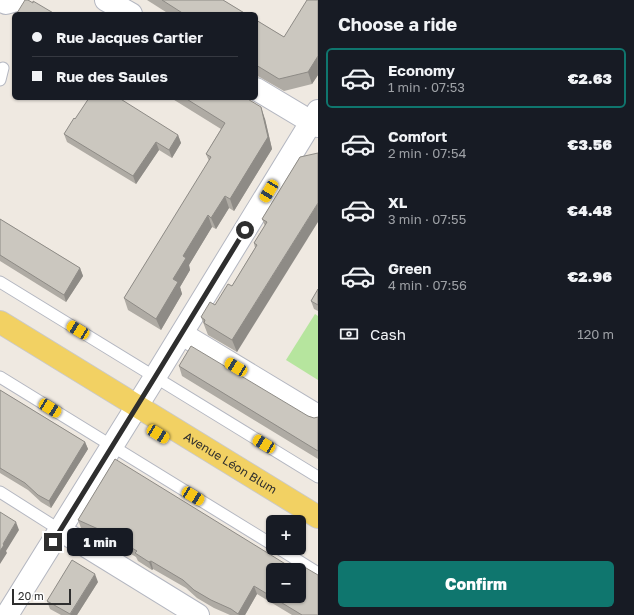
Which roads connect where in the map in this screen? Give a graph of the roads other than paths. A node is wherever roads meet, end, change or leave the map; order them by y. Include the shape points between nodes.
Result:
1 (106, 0) edge
2 (127, 12) edge
3 (3, 68) dead end
4 (0, 80) edge
5 (258, 90) edge
6 (316, 120) edge
7 (0, 282) edge
8 (0, 322) edge
9 (182, 334) junction
10 (0, 337) edge
11 (0, 377) edge
12 (155, 377) junction
13 (134, 412) junction
14 (318, 416) edge
15 (112, 446) junction
16 (318, 477) edge
17 (0, 492) edge
18 (318, 517) edge
19 (60, 530) junction
20 (318, 532) edge
21 (266, 541) edge
22 (289, 555) edge
23 (318, 573) edge
24 (7, 615) edge
25 (198, 615) edge

1 - 2 street
3 - 4 lane
5 - 6 street
6 - 9 street
7 - 12 lane
8 - 13 main road, Avenue Léon Blum
9 - 12 street
9 - 14 street
10 - 13 main road, Avenue Léon Blum
11 - 15 lane
12 - 13 street
12 - 16 lane
13 - 15 street
13 - 18 main road, Avenue Léon Blum
13 - 20 main road, Avenue Léon Blum
15 - 19 street
15 - 21 lane
17 - 19 lane
19 - 24 street
19 - 25 street
22 - 23 lane

